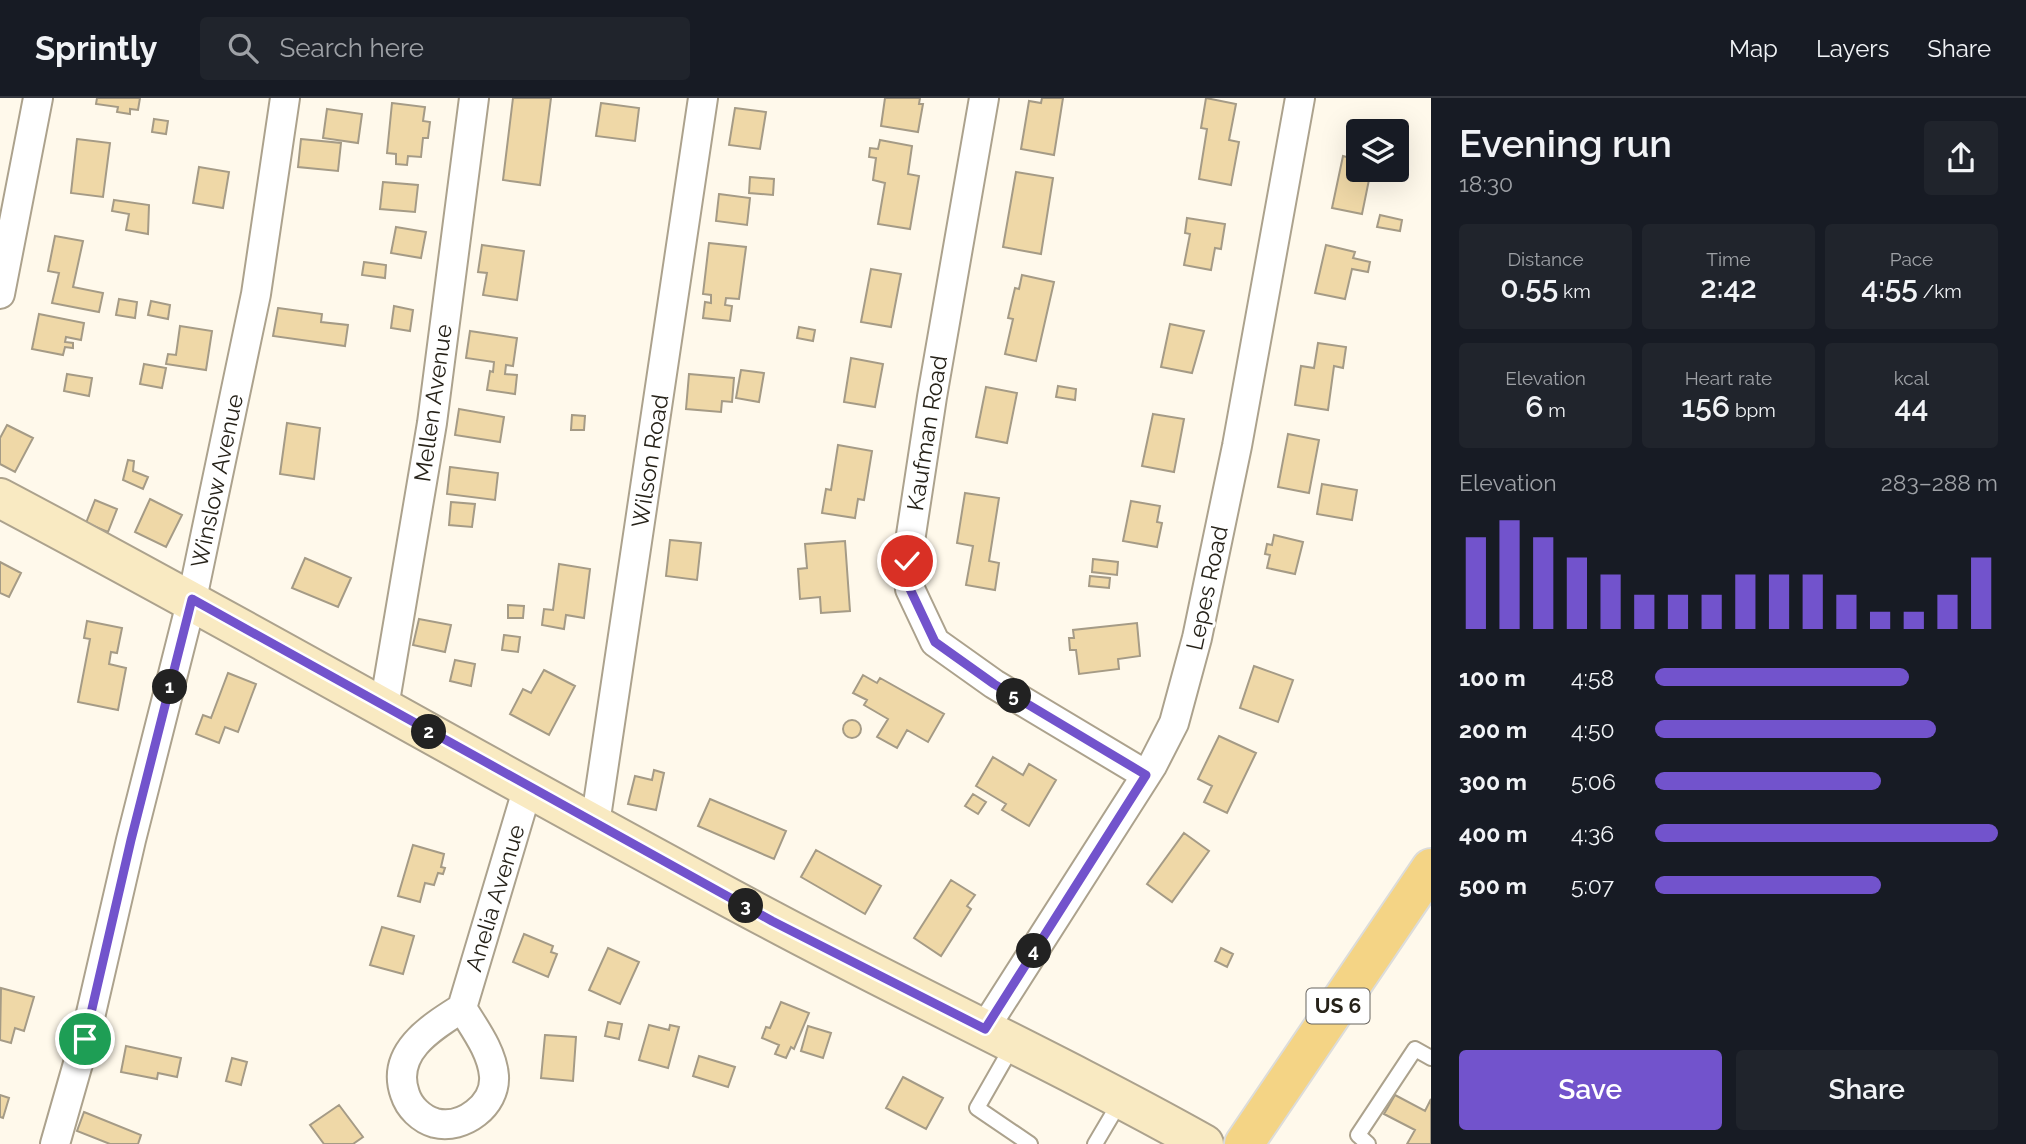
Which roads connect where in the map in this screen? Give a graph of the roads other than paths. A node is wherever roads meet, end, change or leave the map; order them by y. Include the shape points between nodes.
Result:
1 (38, 98) edge
2 (285, 98) edge
3 (474, 98) edge
4 (703, 98) edge
5 (984, 98) edge
6 (1300, 98) edge
7 (0, 294) edge
8 (0, 498) edge
9 (192, 599) junction
10 (384, 707) junction
11 (1146, 775) junction
12 (528, 787) junction
13 (595, 824) junction
14 (1431, 868) edge
15 (461, 1008) dead end
16 (999, 1037) junction
17 (1431, 1058) edge
18 (1122, 1098) junction
19 (55, 1144) edge
20 (1030, 1144) edge
21 (1095, 1144) edge
22 (1205, 1144) edge
23 (1244, 1144) edge
24 (1368, 1144) edge

1 - 7 street
2 - 9 street, Winslow Avenue via 256,294
3 - 10 street, Mellen Avenue via 432,423
4 - 13 street, Wilson Road
5 - 11 street, Kaufman Road via 907,561 910,589 935,642 994,684
6 - 11 street, Lepes Road via 1197,638 1174,723
8 - 9 street
9 - 10 street
9 - 19 street, Winslow Avenue
10 - 12 street
11 - 16 street, Lepes Road
12 - 13 street
12 - 15 street, Anelia Avenue
13 - 16 street
14 - 23 main road, US 6
16 - 18 street
16 - 20 lane via 977,1108
17 - 24 lane via 1415,1049 1358,1135
18 - 21 lane
18 - 22 street

